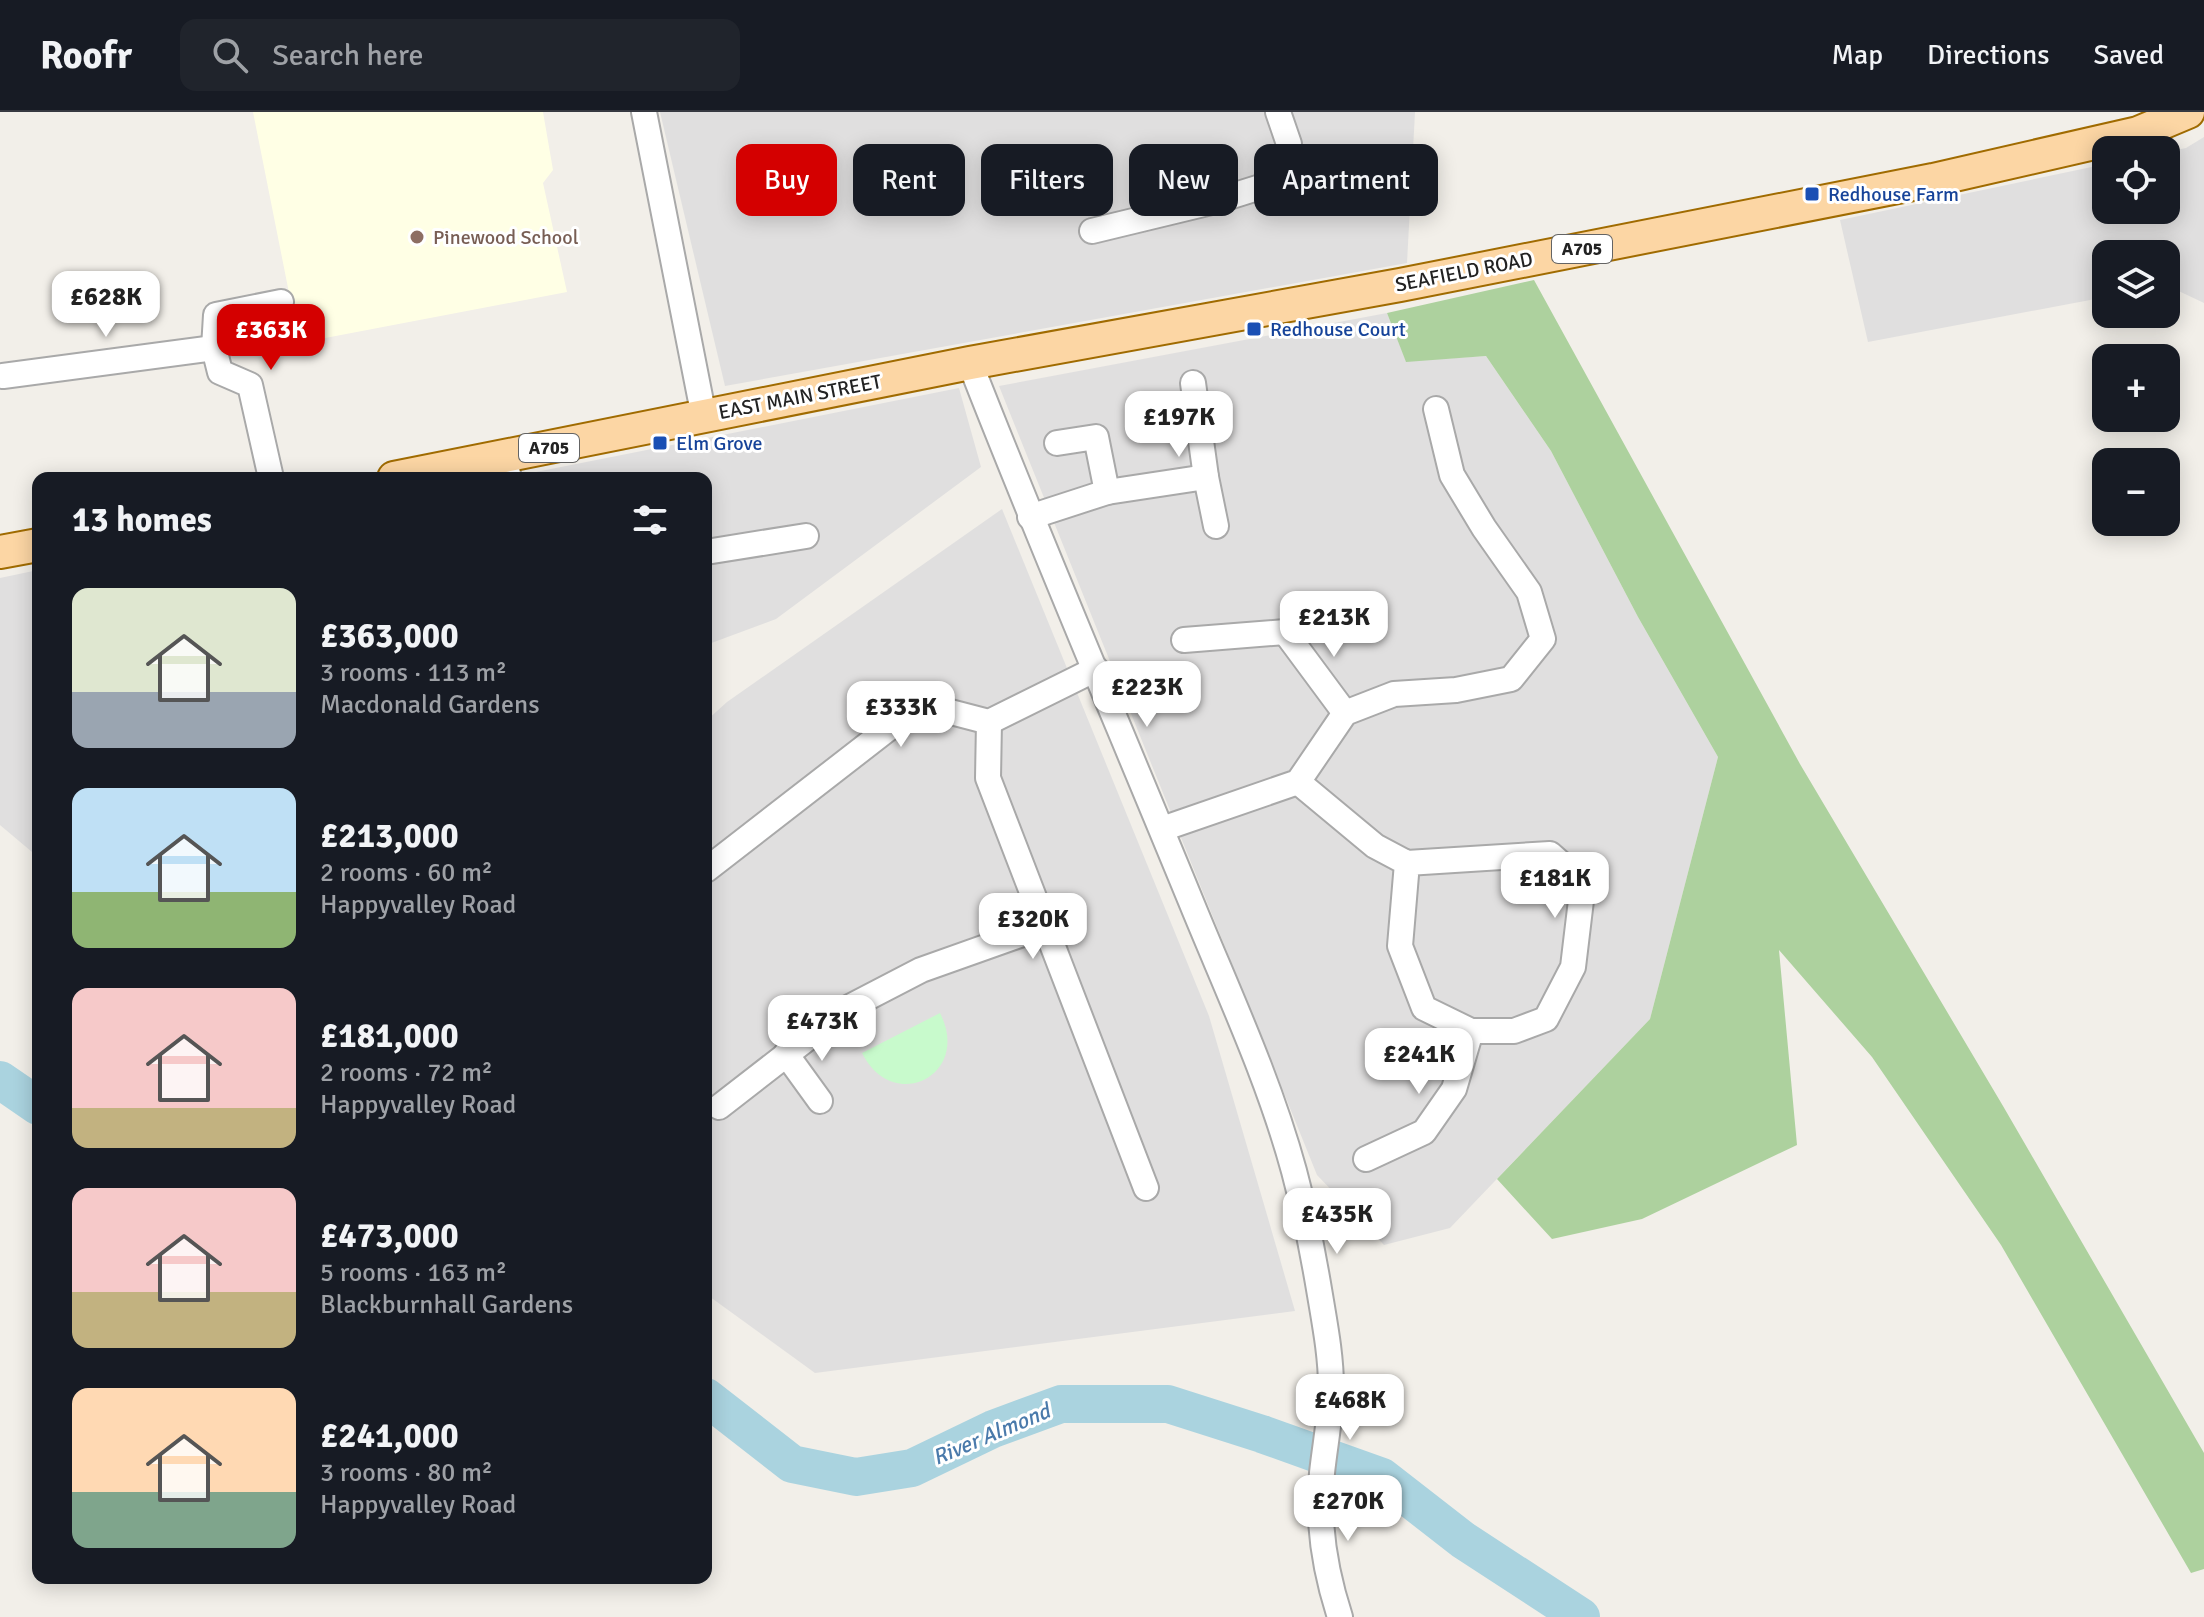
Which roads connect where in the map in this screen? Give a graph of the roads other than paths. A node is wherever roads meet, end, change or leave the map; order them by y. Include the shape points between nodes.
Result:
1 (1278, 112) edge
2 (2188, 112) edge
3 (653, 113) edge
4 (1092, 231) dead end
5 (281, 302) dead end
6 (214, 348) junction
7 (970, 363) junction
8 (3, 376) dead end
9 (1193, 383) dead end
10 (1436, 409) dead end
11 (704, 417) junction
12 (1057, 443) dead end
13 (507, 468) edge
14 (270, 472) edge
15 (462, 472) edge
16 (1206, 477) junction
17 (1107, 492) junction
18 (1030, 517) junction
19 (1216, 526) dead end
20 (806, 536) dead end
21 (32, 546) edge
22 (712, 551) edge
23 (0, 552) edge
24 (1328, 615) dead end
25 (1285, 632) junction
26 (1184, 640) dead end
27 (1096, 669) junction
28 (1345, 713) junction
29 (989, 722) junction
30 (1298, 782) junction
31 (1162, 829) junction
32 (1407, 863) junction
33 (712, 865) edge
34 (1045, 926) junction
35 (1471, 1031) junction
36 (786, 1054) junction
37 (820, 1101) dead end
38 (719, 1107) dead end
39 (1366, 1159) dead end
40 (1146, 1188) dead end
41 (1340, 1617) edge

1 - 4 street via 1289,144 1289,165 1270,184
2 - 7 main road, SEAFIELD ROAD / A705 via 2138,133 1933,180
3 - 11 street
5 - 6 street via 216,315
6 - 8 street
6 - 14 street via 220,372 250,385
7 - 11 main road, EAST MAIN STREET / A705
7 - 18 street
9 - 16 street
10 - 28 street via 1452,475 1529,592 1543,639 1511,679 1394,694
11 - 13 main road, EAST MAIN STREET / A705
12 - 17 street via 1096,437
13 - 15 main road, EAST MAIN STREET / A705
16 - 17 street
16 - 19 street
17 - 18 street
18 - 27 street
20 - 22 street
21 - 23 main road
24 - 25 street
25 - 26 street
25 - 28 street
27 - 29 street
27 - 31 street
28 - 30 street
29 - 33 street via 920,704
29 - 34 street via 988,778
30 - 31 street
30 - 32 street via 1375,846
31 - 41 street via 1266,1087 1294,1171 1326,1329 1331,1387 1321,1527
32 - 35 street via 1400,946 1424,1008
32 - 35 street via 1550,854 1582,892 1573,967 1546,1019 1514,1031
34 - 36 street via 921,970 844,1010
34 - 40 street
35 - 39 street via 1454,1089 1424,1132
36 - 37 street
36 - 38 street

